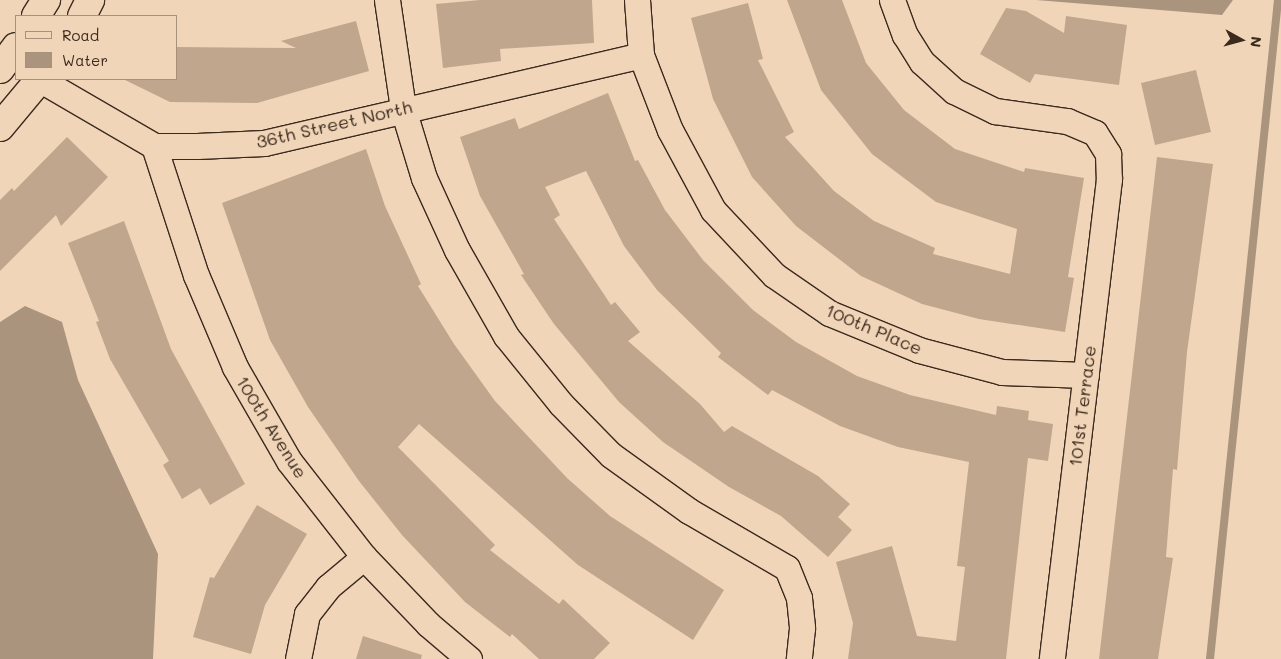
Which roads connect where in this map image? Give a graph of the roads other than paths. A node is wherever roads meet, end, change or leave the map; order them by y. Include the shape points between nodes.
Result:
1 (46, 0) edge
2 (90, 0) edge
3 (387, 0) edge
4 (637, 0) edge
5 (892, 0) edge
6 (37, 15) edge
7 (82, 15) edge
8 (641, 55) junction
9 (39, 80) edge
10 (42, 80) edge
11 (403, 109) junction
12 (0, 127) edge
13 (154, 146) junction
14 (1086, 375) junction
15 (364, 557) junction
16 (298, 659) edge
17 (469, 659) edge
18 (799, 659) edge
19 (1052, 659) edge

1 - 6 street
2 - 7 street
3 - 11 street
4 - 8 street, 100th Place
5 - 14 street, 101st Terrace via 905,35 922,62 954,91 995,111 1067,121 1095,133 1108,154 1109,179
8 - 11 street, 36th Street North
8 - 14 street, 100th Place via 670,130 713,210 774,275 829,313 919,350 1002,372
9 - 12 street
10 - 13 street
11 - 13 street, 36th Street North via 264,143
11 - 18 street via 428,187 457,250 506,336 562,404 611,454 689,511 787,568 799,598 802,628
13 - 15 street, 100th Avenue via 196,274 235,367 289,461
14 - 19 street, 101st Terrace
15 - 16 street via 328,587 307,614
15 - 17 street, 100th Avenue via 428,624

